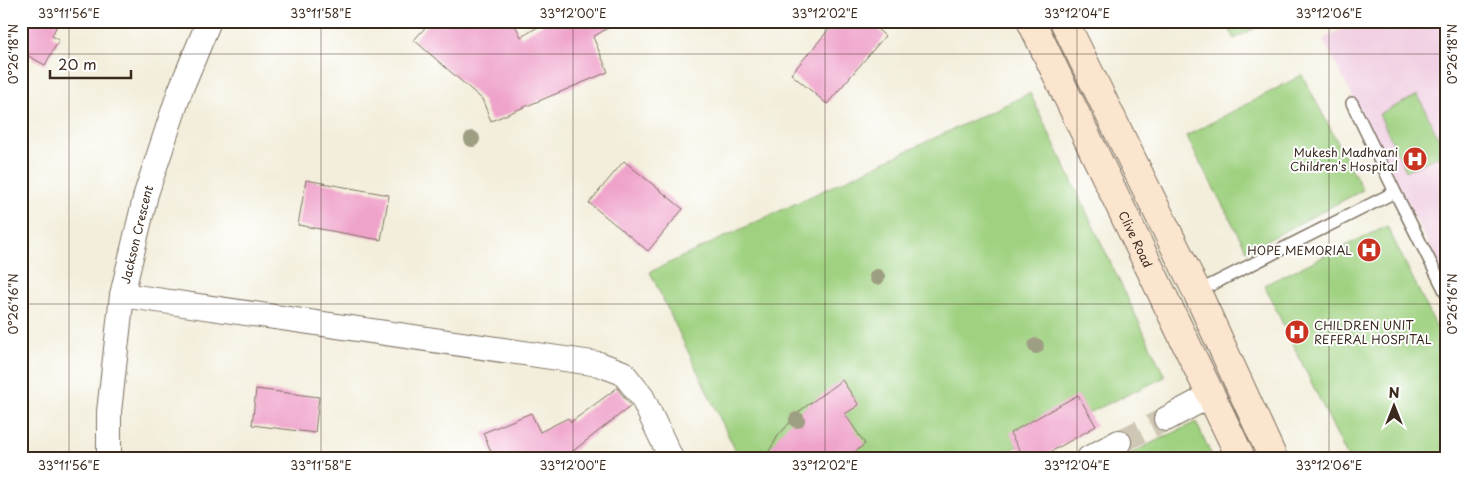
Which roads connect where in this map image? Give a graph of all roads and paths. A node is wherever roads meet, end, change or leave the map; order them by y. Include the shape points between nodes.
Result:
1 (209, 21) edge
2 (1031, 21) edge
3 (1064, 21) edge
4 (1352, 103) dead end
5 (1395, 192) junction
6 (1197, 292) junction
7 (1446, 293) edge
8 (122, 295) junction
9 (1211, 395) junction
10 (1166, 419) tunnel mouth
11 (1119, 442) tunnel mouth
12 (109, 458) edge
13 (672, 458) edge
14 (1089, 458) edge
15 (1241, 458) edge
16 (1273, 458) edge

1 - 8 street, Jackson Crescent via 180,90 146,194
2 - 9 street, Clive Road
3 - 6 street
4 - 5 lane
5 - 6 lane
5 - 7 lane
6 - 16 street
8 - 12 street, Jackson Crescent via 110,412
8 - 13 street via 599,364 623,373 642,397
9 - 10 street
9 - 15 street, Clive Road
11 - 14 street

